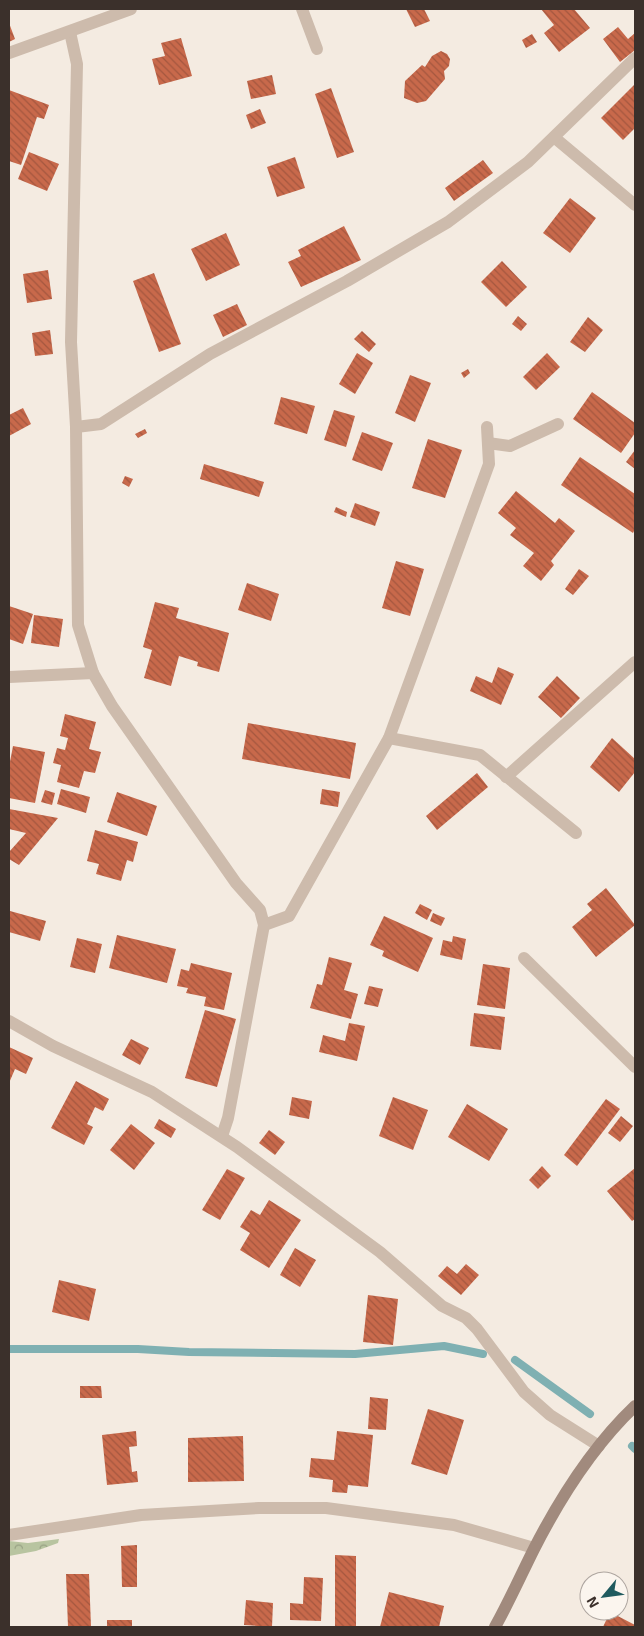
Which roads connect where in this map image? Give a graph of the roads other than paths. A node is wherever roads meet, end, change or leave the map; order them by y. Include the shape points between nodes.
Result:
1 (131, 9) edge
2 (302, 9) edge
3 (70, 32) junction
4 (317, 49) dead end
5 (9, 53) edge
6 (635, 58) edge
7 (555, 138) junction
8 (635, 205) edge
9 (558, 424) dead end
10 (76, 427) junction
11 (487, 427) dead end
12 (488, 443) junction
13 (635, 662) edge
14 (92, 673) junction
15 (9, 677) edge
16 (389, 738) junction
17 (506, 777) junction
18 (576, 833) dead end
19 (264, 925) junction
20 (524, 958) dead end
21 (9, 1021) edge
22 (635, 1067) edge
23 (222, 1136) junction
24 (635, 1406) edge
25 (599, 1446) junction
26 (9, 1535) edge
27 (534, 1548) junction
28 (495, 1627) edge

1 - 3 street
2 - 4 street
3 - 5 street
3 - 10 street via 77,64 71,342
6 - 7 street
7 - 8 street
7 - 10 street via 448,222 210,354 102,424
9 - 12 street via 510,446
10 - 14 street via 78,624
11 - 12 street
12 - 16 street via 489,464
13 - 17 street
14 - 15 street
14 - 19 street via 236,883 260,910
16 - 17 street via 480,755
16 - 19 street via 289,916
17 - 18 street
19 - 23 street
20 - 22 street
21 - 23 street via 53,1046 152,1092
23 - 25 street via 380,1252 442,1306 466,1318 524,1392 550,1415
24 - 25 main road
25 - 27 main road
26 - 27 street via 141,1515 259,1508 326,1508 454,1525
27 - 28 main road

